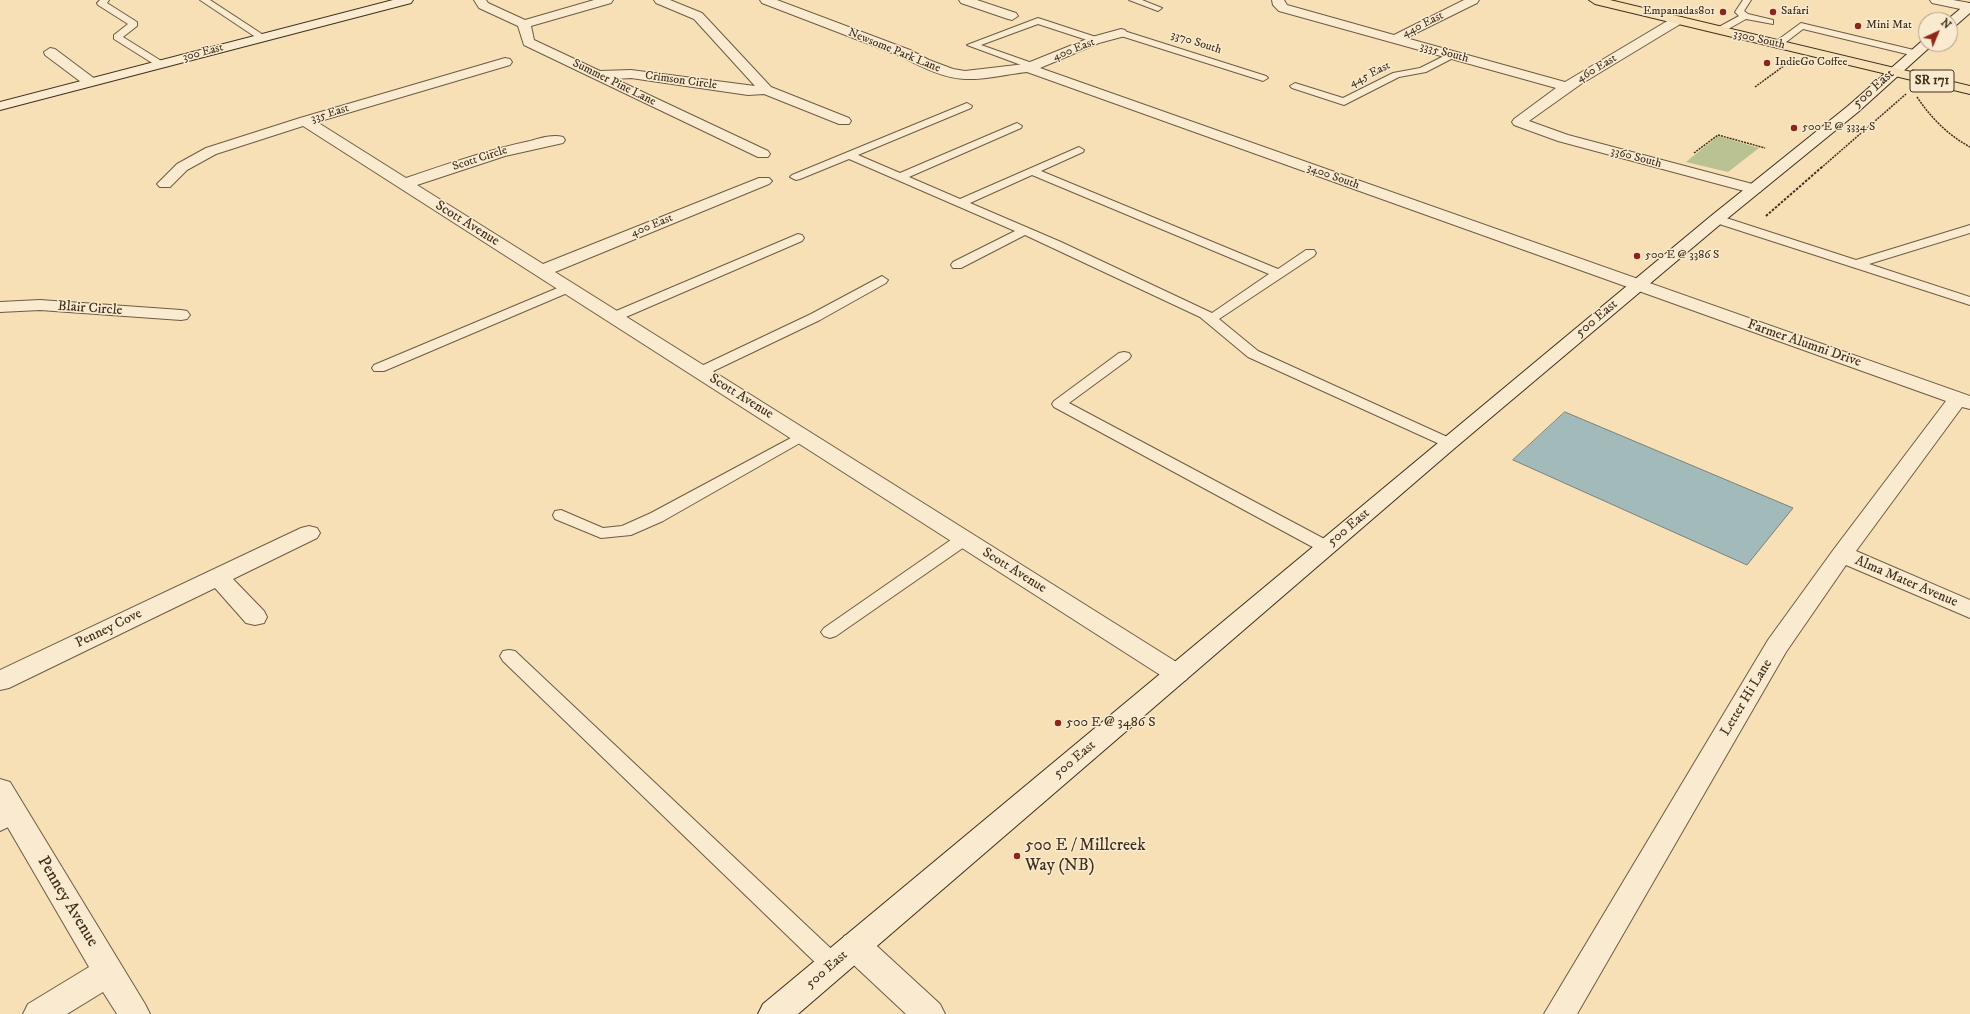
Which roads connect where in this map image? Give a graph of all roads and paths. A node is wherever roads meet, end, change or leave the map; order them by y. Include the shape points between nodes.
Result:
1 (105, 0) edge
2 (204, 0) edge
3 (407, 0) edge
4 (480, 0) edge
5 (607, 0) edge
6 (660, 0) edge
7 (766, 0) edge
8 (965, 0) edge
9 (1133, 0) edge
10 (1278, 0) edge
11 (1473, 0) edge
12 (1595, 0) edge
13 (1747, 0) edge
14 (1936, 0) edge
15 (1970, 7) edge
16 (1158, 8) dead end
17 (1012, 16) dead end
18 (1745, 16) junction
19 (1958, 17) edge
20 (1678, 20) junction
21 (1770, 22) dead end
22 (524, 24) junction
23 (1720, 30) junction
24 (1121, 33) joint
25 (263, 38) junction
26 (1395, 39) junction
27 (1096, 40) junction
28 (1778, 44) junction
29 (1918, 51) edge
30 (50, 52) dead end
31 (1915, 53) junction
32 (1452, 55) junction
33 (505, 62) dead end
34 (1790, 62) dead end
35 (160, 64) junction
36 (1030, 67) junction
37 (1893, 72) junction
38 (596, 75) junction
39 (1263, 78) dead end
40 (90, 82) junction
41 (1295, 86) dead end
42 (1567, 87) junction
43 (1755, 87) dead end
44 (766, 90) junction
45 (1970, 90) edge
46 (1909, 91) dead end
47 (1915, 94) dead end
48 (0, 106) edge
49 (967, 106) dead end
50 (305, 121) junction
51 (844, 122) dead end
52 (1519, 122) joint
53 (1017, 126) dead end
54 (558, 140) dead end
55 (1970, 147) edge
56 (1765, 148) dead end
57 (1079, 150) dead end
58 (1694, 153) dead end
59 (763, 154) dead end
60 (849, 155) junction
61 (1032, 171) junction
62 (796, 177) dead end
63 (900, 177) junction
64 (764, 181) dead end
65 (165, 184) dead end
66 (404, 184) junction
67 (1754, 189) junction
68 (960, 203) junction
69 (1716, 219) junction
70 (1970, 229) edge
71 (1750, 230) junction
72 (1024, 231) junction
73 (798, 238) dead end
74 (1310, 253) dead end
75 (1856, 264) junction
76 (957, 265) dead end
77 (541, 271) junction
78 (1279, 274) junction
79 (882, 280) dead end
80 (1639, 285) junction
81 (567, 288) junction
82 (1970, 301) edge
83 (0, 306) edge
84 (181, 316) dead end
85 (614, 317) junction
86 (1211, 319) junction
87 (1124, 356) dead end
88 (379, 368) dead end
89 (700, 372) junction
90 (1964, 401) edge
91 (802, 436) junction
92 (1449, 443) junction
93 (562, 515) dead end
94 (309, 533) dead end
95 (964, 539) junction
96 (1326, 548) junction
97 (1842, 554) junction
98 (218, 577) junction
99 (1970, 610) edge
100 (255, 618) dead end
101 (830, 632) dead end
102 (509, 656) dead end
103 (1177, 674) junction
104 (0, 680) edge
105 (0, 790) edge
106 (7, 819) edge
107 (844, 955) junction
108 (108, 972) junction
109 (39, 1014) edge
110 (134, 1014) edge
111 (774, 1014) edge
112 (929, 1014) edge
113 (1560, 1014) edge

1 - 35 lane via 101,3 134,24 117,37
2 - 25 lane
3 - 25 street, 300 East
4 - 22 street via 484,5
5 - 22 street
6 - 44 street, Crimson Circle via 698,16
7 - 36 street, Newsome Park Lane via 951,73 965,75
8 - 17 street
9 - 16 lane
10 - 26 street, 3335 South via 1283,8
11 - 26 street, 440 East
12 - 20 main road, 3300 South / SR 171
13 - 18 lane via 1739,12
14 - 15 street
15 - 19 street
18 - 21 lane
18 - 23 lane
20 - 23 main road, 3300 South / SR 171
20 - 42 street, 460 East
22 - 38 street, Summer Pine Lane via 528,42
23 - 28 main road, 3300 South / SR 171
24 - 27 street, 400 East
24 - 39 lane, 3370 South
25 - 35 street, 300 East
26 - 32 street, 3335 South
27 - 36 street, 400 East
27 - 36 lane via 1038,21 972,45
28 - 31 lane via 1802,26
28 - 37 main road, 3300 South / SR 171
29 - 31 street, 500 East
30 - 40 street
31 - 37 street, 500 East
32 - 41 lane, 445 East via 1423,70 1396,75 1344,102
32 - 42 street, 3335 South
33 - 50 street, 335 East
34 - 43 path
35 - 40 street, 300 East
36 - 80 street, 3400 South
37 - 45 main road, 3300 South / SR 171
37 - 67 street, 500 East via 1853,109
38 - 44 street, Crimson Circle via 630,74 748,91
38 - 59 street, Summer Pine Lane
40 - 48 street, 300 East
42 - 52 street, 460 East
44 - 51 street, Crimson Circle
46 - 71 path
47 - 55 path via 1941,127
49 - 60 lane
50 - 65 street, 335 East via 211,151 182,167
50 - 66 street, Scott Avenue
52 - 67 street, 3360 South via 1563,138
53 - 63 lane
54 - 66 street, Scott Circle via 499,152
56 - 58 path via 1718,135
57 - 61 lane
60 - 62 lane
60 - 63 lane
61 - 68 lane
61 - 78 lane
63 - 68 lane
64 - 77 street, 400 East
66 - 77 street, Scott Avenue
67 - 69 street, 500 East
68 - 72 lane
69 - 71 lane
69 - 80 street, 500 East
70 - 75 lane
71 - 75 lane
72 - 76 lane
72 - 86 lane
73 - 85 lane
74 - 78 lane
75 - 82 lane
77 - 81 street, Scott Avenue
78 - 86 lane
79 - 89 lane via 804,324
80 - 90 street, Farmer Alumni Drive
80 - 92 street, 500 East
81 - 85 street, Scott Avenue
81 - 88 lane
83 - 84 street, Blair Circle via 40,305
85 - 89 street, Scott Avenue
86 - 92 lane via 1253,354
87 - 96 lane via 1059,404
89 - 91 street, Scott Avenue
90 - 97 street, Letter Hi Lane
91 - 93 lane via 657,517 625,531 601,533
91 - 95 street, Scott Avenue
92 - 96 street, 500 East
94 - 98 street, Penney Cove
95 - 101 lane
95 - 103 street, Scott Avenue
96 - 103 street, 500 East
97 - 99 street, Alma Mater Avenue
97 - 113 street, Letter Hi Lane via 1777,646
98 - 100 street
98 - 104 street, Penney Cove
102 - 107 lane
103 - 107 street, 500 East
105 - 106 street, Penney Avenue
106 - 108 street, Penney Avenue
107 - 111 street, 500 East
107 - 112 street
108 - 109 street
108 - 110 street, Penney Avenue

